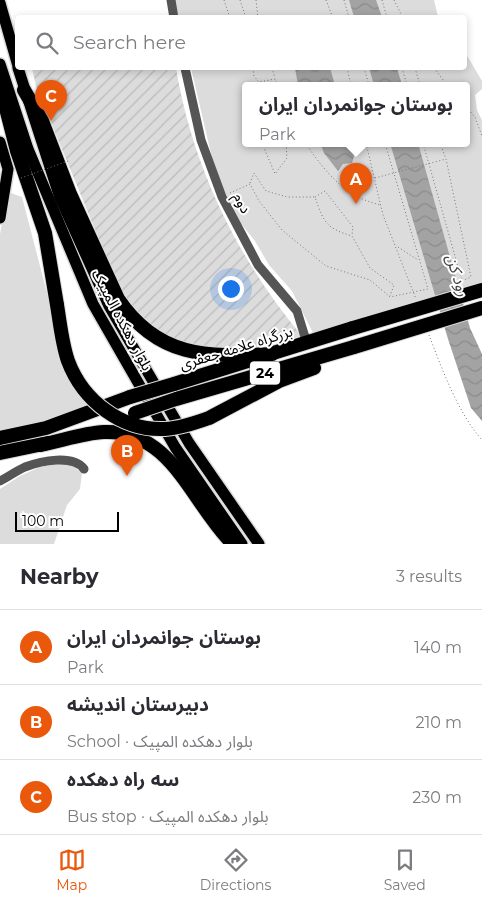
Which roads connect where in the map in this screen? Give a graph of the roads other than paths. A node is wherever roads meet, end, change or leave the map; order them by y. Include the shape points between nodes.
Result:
1 (170, 0) edge
2 (0, 3) edge
3 (173, 15) edge
4 (15, 56) edge
5 (0, 64) edge
6 (19, 70) edge
7 (185, 70) edge
8 (0, 85) edge
9 (25, 91) junction
10 (0, 142) edge
11 (4, 180) edge
12 (0, 218) edge
13 (482, 290) edge
14 (482, 308) edge
15 (305, 337) dead end
16 (354, 347) junction
17 (272, 354) junction
18 (0, 438) edge
19 (40, 445) junction
20 (0, 453) edge
21 (84, 469) dead end
22 (0, 481) edge
23 (233, 544) edge
24 (242, 544) edge
25 (259, 544) edge

1 - 3 street
2 - 4 main road, بلوار دهکده المپیک
5 - 24 main road, بلوار دهکده المپیک via 28,150 93,304 175,447
6 - 9 main road, بلوار دهکده المپیک
7 - 15 street, دوم via 201,140 222,197 258,265 297,311
8 - 16 highway, bridge via 17,151 44,233 68,361 86,394 109,414 147,428 165,429 209,418
9 - 17 highway via 42,120 118,299 140,326 169,345 196,352 234,356
9 - 25 main road, بلوار دهکده المپیک via 60,198 109,306 189,443
10 - 11 main road via 8,169
11 - 12 main road
13 - 17 highway, بزرگراه علامه جعفری / 24, bridge
14 - 16 highway, 24, bridge
16 - 19 highway, 24, bridge via 176,399
17 - 18 highway, بزرگراه علامه جعفری / 24, bridge via 130,397 46,428
19 - 20 highway, 24
19 - 23 highway via 103,432 120,433 152,444 166,457
21 - 22 street via 80,463 67,459 24,467

